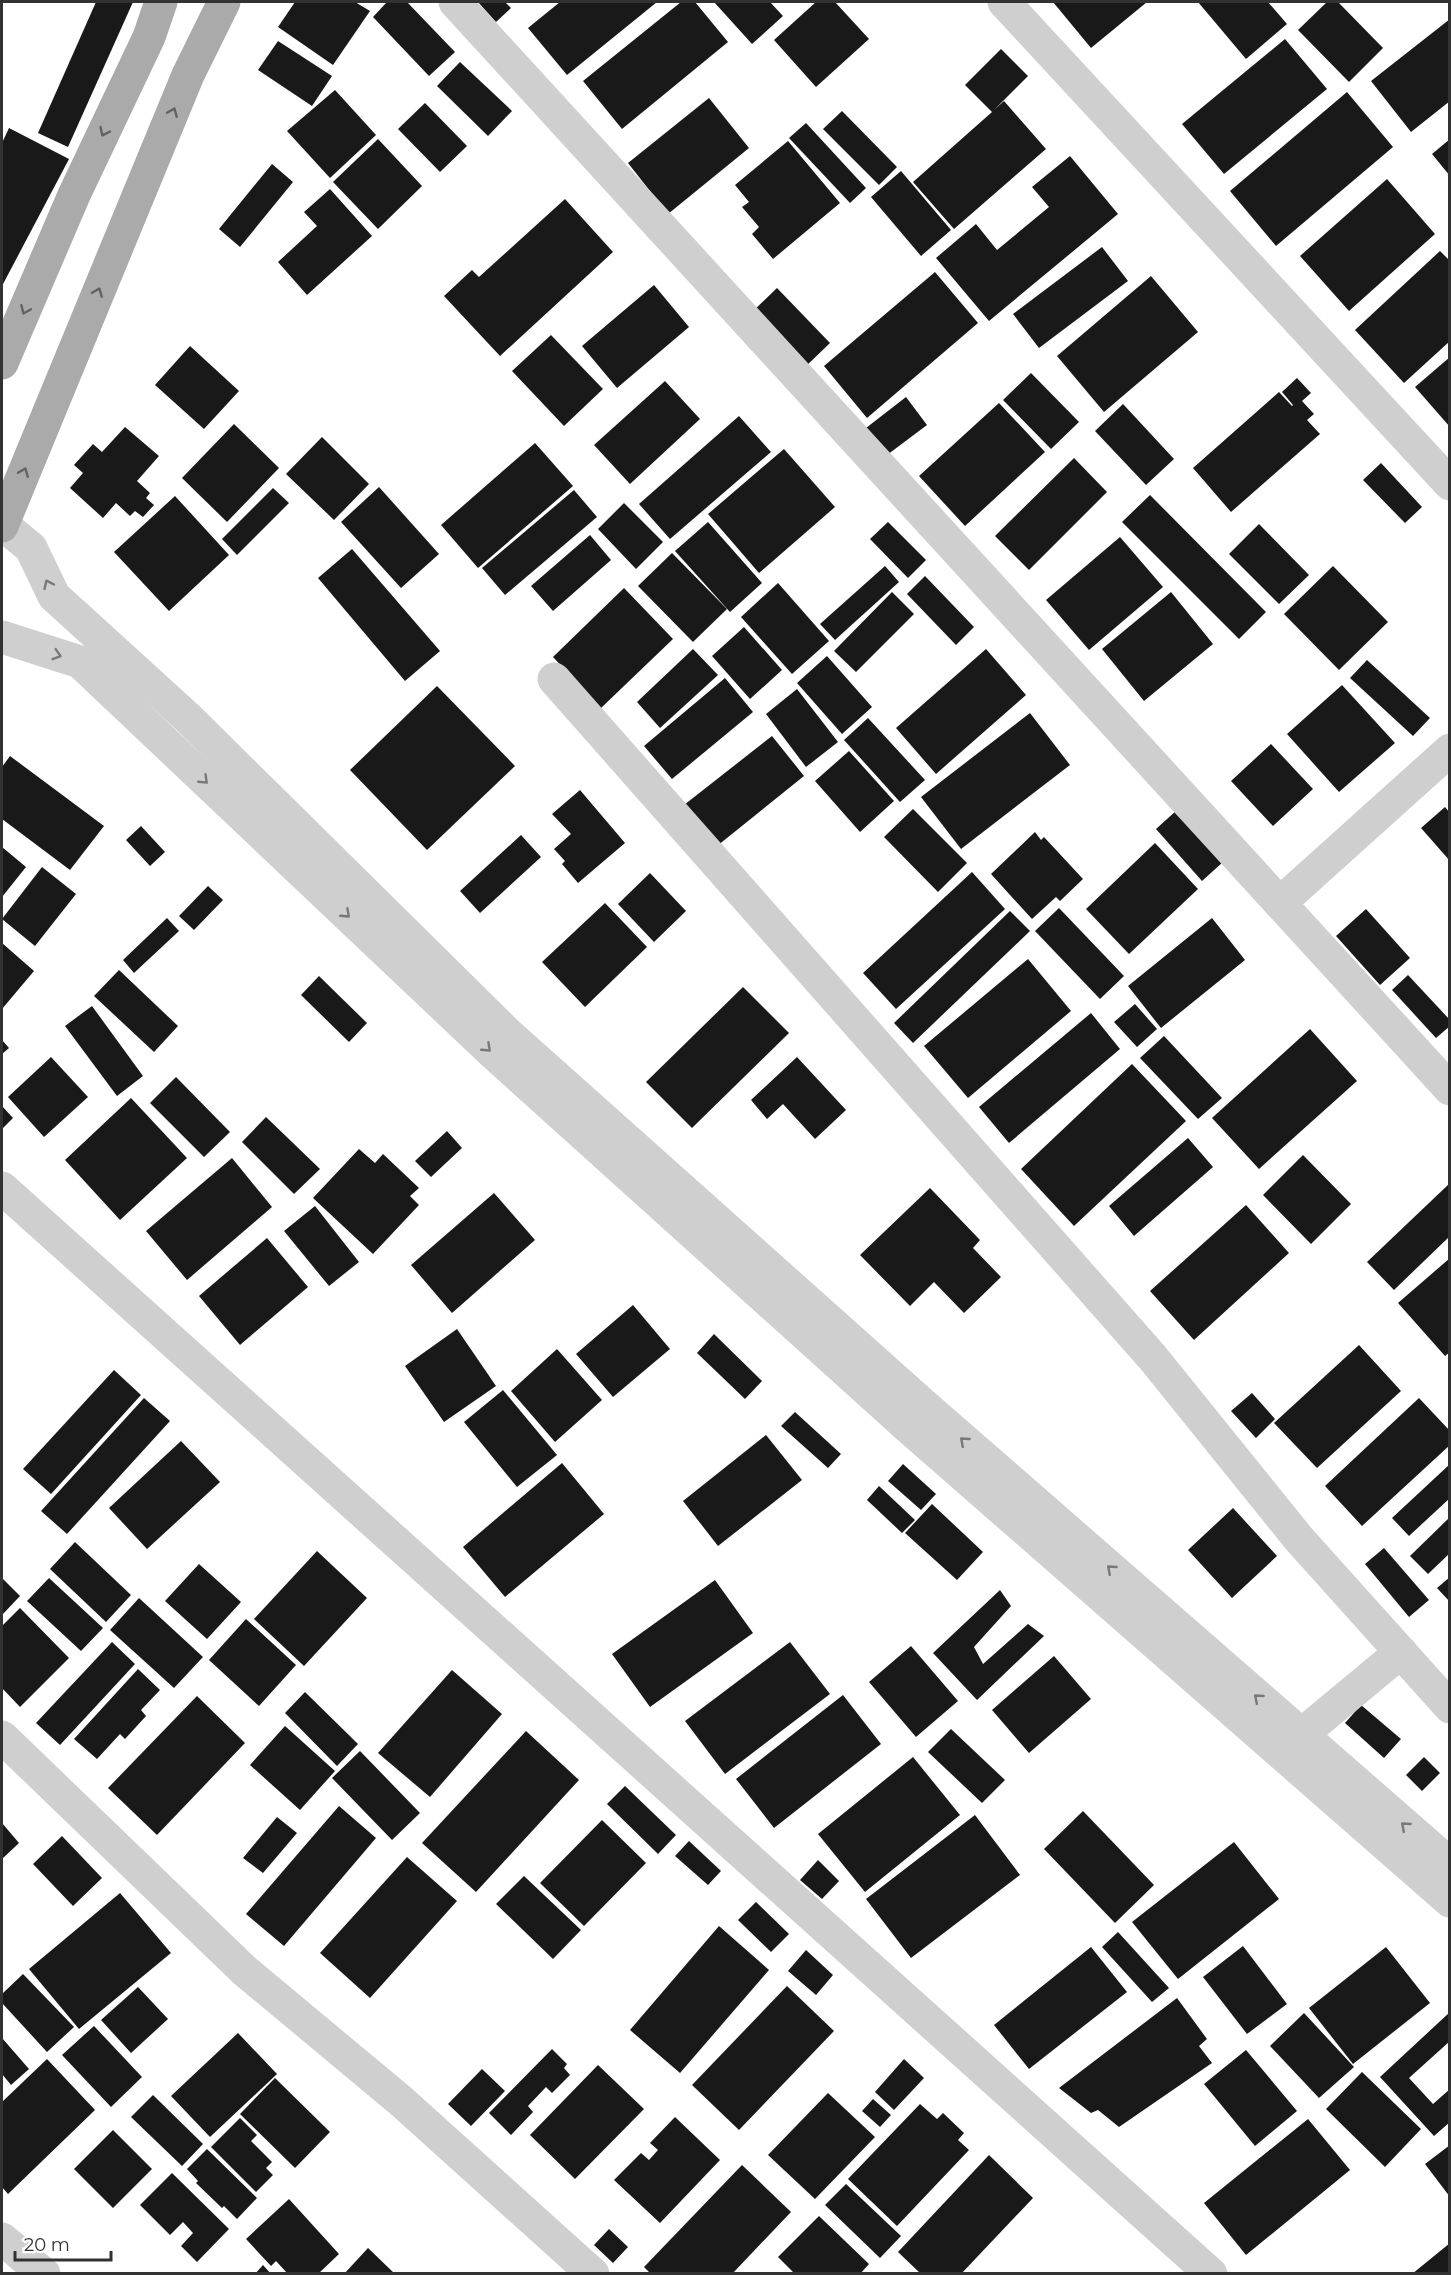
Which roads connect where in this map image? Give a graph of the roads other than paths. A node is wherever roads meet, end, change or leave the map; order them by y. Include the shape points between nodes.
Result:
1 (161, 2) edge
2 (224, 2) edge
3 (455, 2) edge
4 (1004, 2) edge
5 (2, 363) edge
6 (1449, 484) edge
7 (2, 525) edge
8 (2, 638) edge
9 (554, 680) dead end
10 (1449, 750) edge
11 (287, 838) junction
12 (1280, 903) junction
13 (1449, 1089) edge
14 (2, 1188) edge
15 (1401, 1652) junction
16 (1449, 1707) edge
17 (1301, 1735) junction
18 (2, 1737) edge
19 (1449, 1864) edge
20 (1449, 1901) edge
21 (2, 2239) edge
22 (44, 2274) edge
23 (593, 2274) edge
24 (1211, 2274) edge

1 -> 5 main road via 149,37 74,195
7 -> 2 main road via 188,75
3 - 12 street
4 - 6 street
11 -> 7 street via 189,718 54,596 31,548
8 -> 11 street via 80,662
9 - 15 street via 1154,1358 1299,1539
10 - 12 street
17 -> 11 street
11 -> 20 street via 492,1052 908,1427
12 - 13 street
14 - 24 street
15 - 16 street
15 - 17 street
19 -> 17 street
18 - 23 street via 245,1971 401,2101
21 - 22 street

